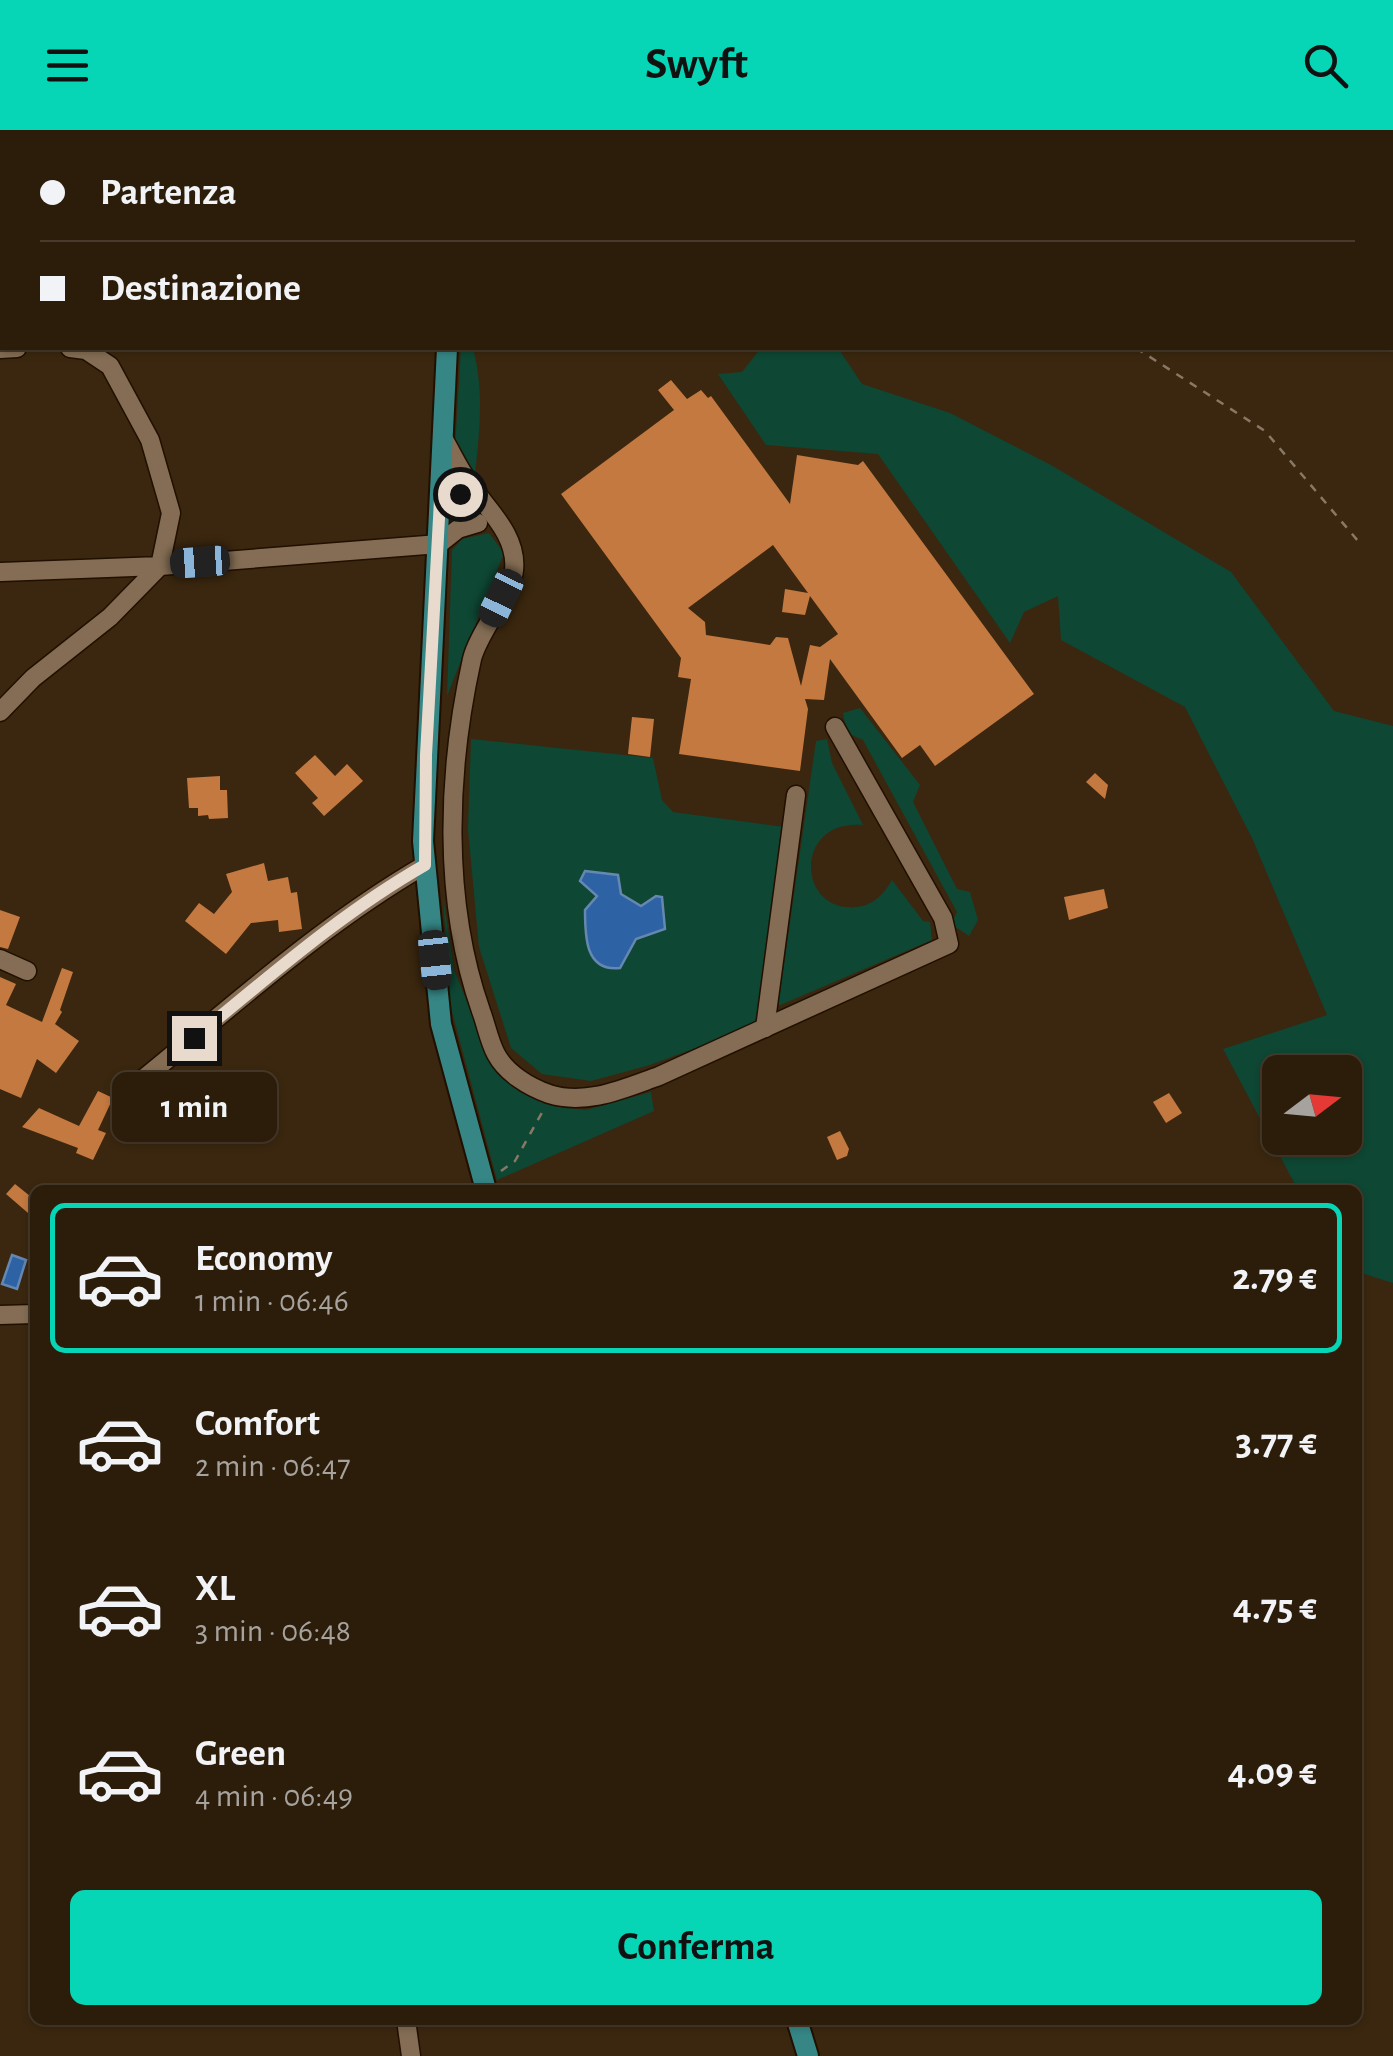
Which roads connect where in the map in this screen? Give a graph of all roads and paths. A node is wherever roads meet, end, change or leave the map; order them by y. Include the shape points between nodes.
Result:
1 (86, 350) edge
2 (448, 350) edge
3 (1139, 350) edge
4 (443, 438) junction
5 (478, 494) junction
6 (440, 500) junction
7 (478, 523) junction
8 (502, 526) junction
9 (1358, 541) dead end
10 (439, 544) junction
11 (160, 566) junction
12 (1, 572) edge
13 (0, 712) edge
14 (835, 727) dead end
15 (796, 795) dead end
16 (425, 865) junction
17 (0, 960) edge
18 (27, 971) dead end
19 (765, 1028) junction
20 (137, 1084) dead end
21 (552, 1094) junction
22 (485, 1185) edge
23 (486, 1185) edge
24 (30, 1314) edge
25 (0, 1315) edge
26 (407, 2025) edge
27 (799, 2025) edge
28 (411, 2056) edge
29 (808, 2056) edge

1 - 11 street via 110,366 150,440 171,513
2 - 4 main road
3 - 9 path via 1264,431
4 - 5 street
4 - 6 main road
5 - 6 street
5 - 8 street
6 - 7 street
6 - 10 main road
7 - 8 street
7 - 10 street
8 - 21 street via 515,571 473,654 455,760 458,924 497,1056 518,1079
10 - 11 street
10 - 16 main road
11 - 12 street
11 - 13 street
14 - 19 street via 943,918 949,944
15 - 19 street
16 - 20 street via 336,922
16 - 22 main road via 441,1024
17 - 18 street
19 - 21 street via 600,1096
21 - 23 path via 515,1161
24 - 25 street
26 - 28 street
27 - 29 main road

